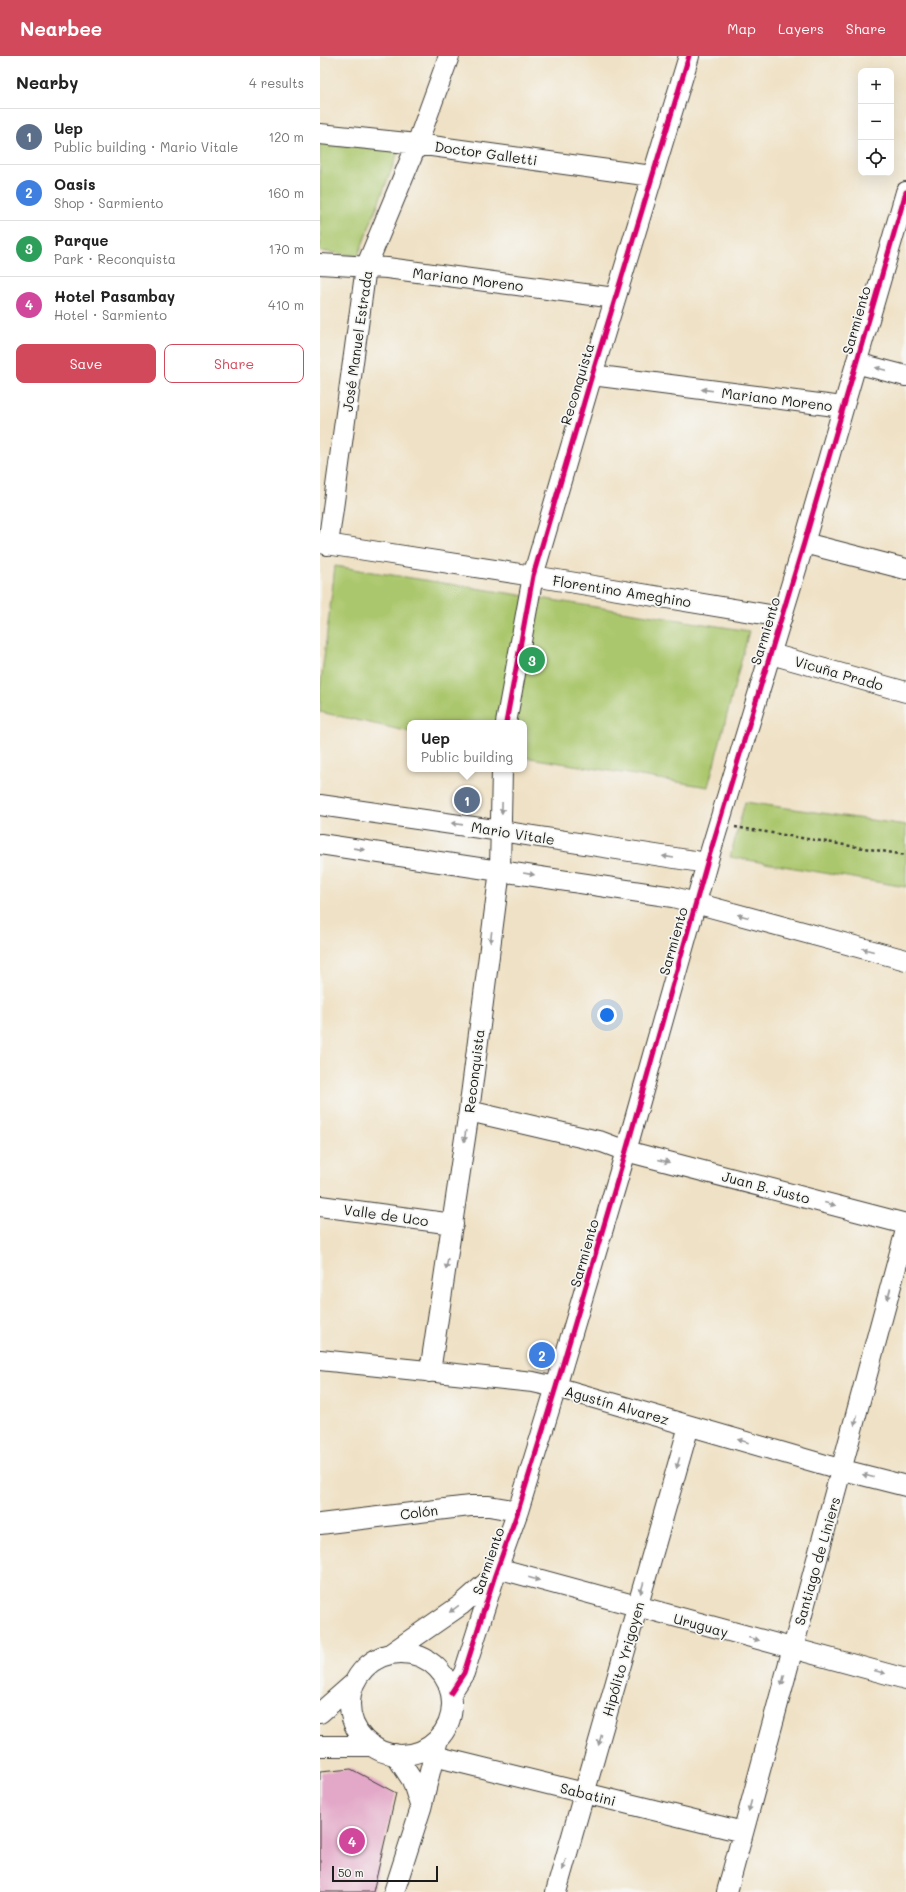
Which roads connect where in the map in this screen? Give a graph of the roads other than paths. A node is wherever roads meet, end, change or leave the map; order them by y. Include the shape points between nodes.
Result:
1 (449, 56) edge
2 (689, 56) edge
3 (320, 134) edge
4 (416, 144) junction
5 (652, 176) junction
6 (906, 192) edge
7 (320, 264) edge
8 (366, 267) junction
9 (615, 298) junction
10 (856, 363) junction
11 (592, 375) junction
12 (906, 376) edge
13 (843, 408) junction
14 (804, 543) junction
15 (324, 544) edge
16 (906, 569) edge
17 (533, 576) junction
18 (782, 617) junction
19 (771, 654) junction
20 (906, 692) edge
21 (507, 720) edge
22 (502, 772) edge
23 (320, 805) edge
24 (501, 831) junction
25 (320, 844) edge
26 (707, 863) junction
27 (500, 870) junction
28 (696, 903) junction
29 (906, 960) edge
30 (469, 1111) junction
31 (626, 1151) junction
32 (320, 1206) edge
33 (453, 1224) junction
34 (906, 1224) edge
35 (906, 1230) edge
36 (320, 1360) edge
37 (430, 1372) junction
38 (556, 1387) junction
39 (689, 1426) junction
40 (843, 1470) junction
41 (906, 1486) edge
42 (518, 1511) junction
43 (320, 1524) edge
44 (496, 1572) junction
45 (637, 1608) junction
46 (792, 1648) junction
47 (390, 1654) junction
48 (906, 1679) edge
49 (354, 1683) junction
50 (452, 1693) junction
51 (320, 1713) edge
52 (320, 1746) edge
53 (373, 1746) junction
54 (436, 1748) junction
55 (395, 1754) junction
56 (585, 1794) junction
57 (421, 1808) junction
58 (743, 1832) junction
59 (394, 1892) edge
60 (556, 1892) edge
61 (727, 1892) edge

1 - 4 street, José Manuel Estrada
2 - 5 street, Reconquista
3 - 4 street, Doctor Galletti
4 - 5 street, Doctor Galletti
4 - 8 street, José Manuel Estrada
5 - 9 street, Reconquista
6 - 10 street, Sarmiento
7 - 8 street, Mariano Moreno
8 - 9 street, Mariano Moreno
8 - 15 street, José Manuel Estrada
9 - 11 street, Reconquista
12 -> 10 street
10 - 13 street, Sarmiento
13 -> 11 street, Mariano Moreno
11 - 17 street, Reconquista
13 - 14 street, Sarmiento
14 - 16 street
14 - 18 street, Sarmiento
15 - 17 street, Florentino Ameghino
17 - 18 street, Florentino Ameghino
17 - 21 street, Reconquista
18 - 19 street, Sarmiento
19 - 20 street, Vicuña Prado
19 - 26 street, Sarmiento
22 -> 24 street, Reconquista
24 -> 23 street, Mario Vitale
26 -> 24 street, Mario Vitale
24 - 27 street, Reconquista
25 -> 27 street
26 - 28 street, Sarmiento
27 -> 28 street via 673,897
27 -> 30 street, Reconquista
29 -> 28 street
28 - 31 street, Sarmiento
30 - 31 street, Juan B. Justo via 602,1142
30 -> 33 street, Reconquista
31 -> 34 street, Juan B. Justo
31 - 38 street, Sarmiento
32 - 33 street, Valle de Uco
33 -> 37 street, Reconquista
35 -> 40 street, Santiago de Liniers
36 - 37 street, Agustín Alvarez
37 - 38 street, Agustín Alvarez via 533,1382
38 - 39 street, Agustín Alvarez
38 - 42 street, Sarmiento
40 -> 39 street, Agustín Alvarez
39 -> 45 street, Hipólito Yrigoyen
41 -> 40 street, Agustín Alvarez
40 - 46 street, Santiago de Liniers
42 - 43 street, Colón via 470,1506
42 - 44 street, Sarmiento
44 -> 45 street, Uruguay
44 -> 47 street, Sarmiento via 461,1605
44 - 50 street, Sarmiento via 464,1673
45 -> 46 street, Uruguay
45 -> 56 street, Hipólito Yrigoyen
46 -> 48 street, Uruguay
46 -> 58 street, Santiago de Liniers
47 - 49 street via 375,1660 363,1670
47 - 50 street via 406,1653 422,1657 436,1665 446,1678
49 - 51 street
49 - 53 street via 350,1697 355,1725 362,1737
50 - 54 street via 449,1722
52 - 53 street
53 - 55 street via 383,1752
54 - 55 street
54 - 56 street, Sabatini
54 - 57 street
55 - 57 street via 412,1780
56 - 58 street, Sabatini
56 -> 60 street, Hipólito Yrigoyen
57 - 59 street
58 - 61 street, Santiago de Liniers

